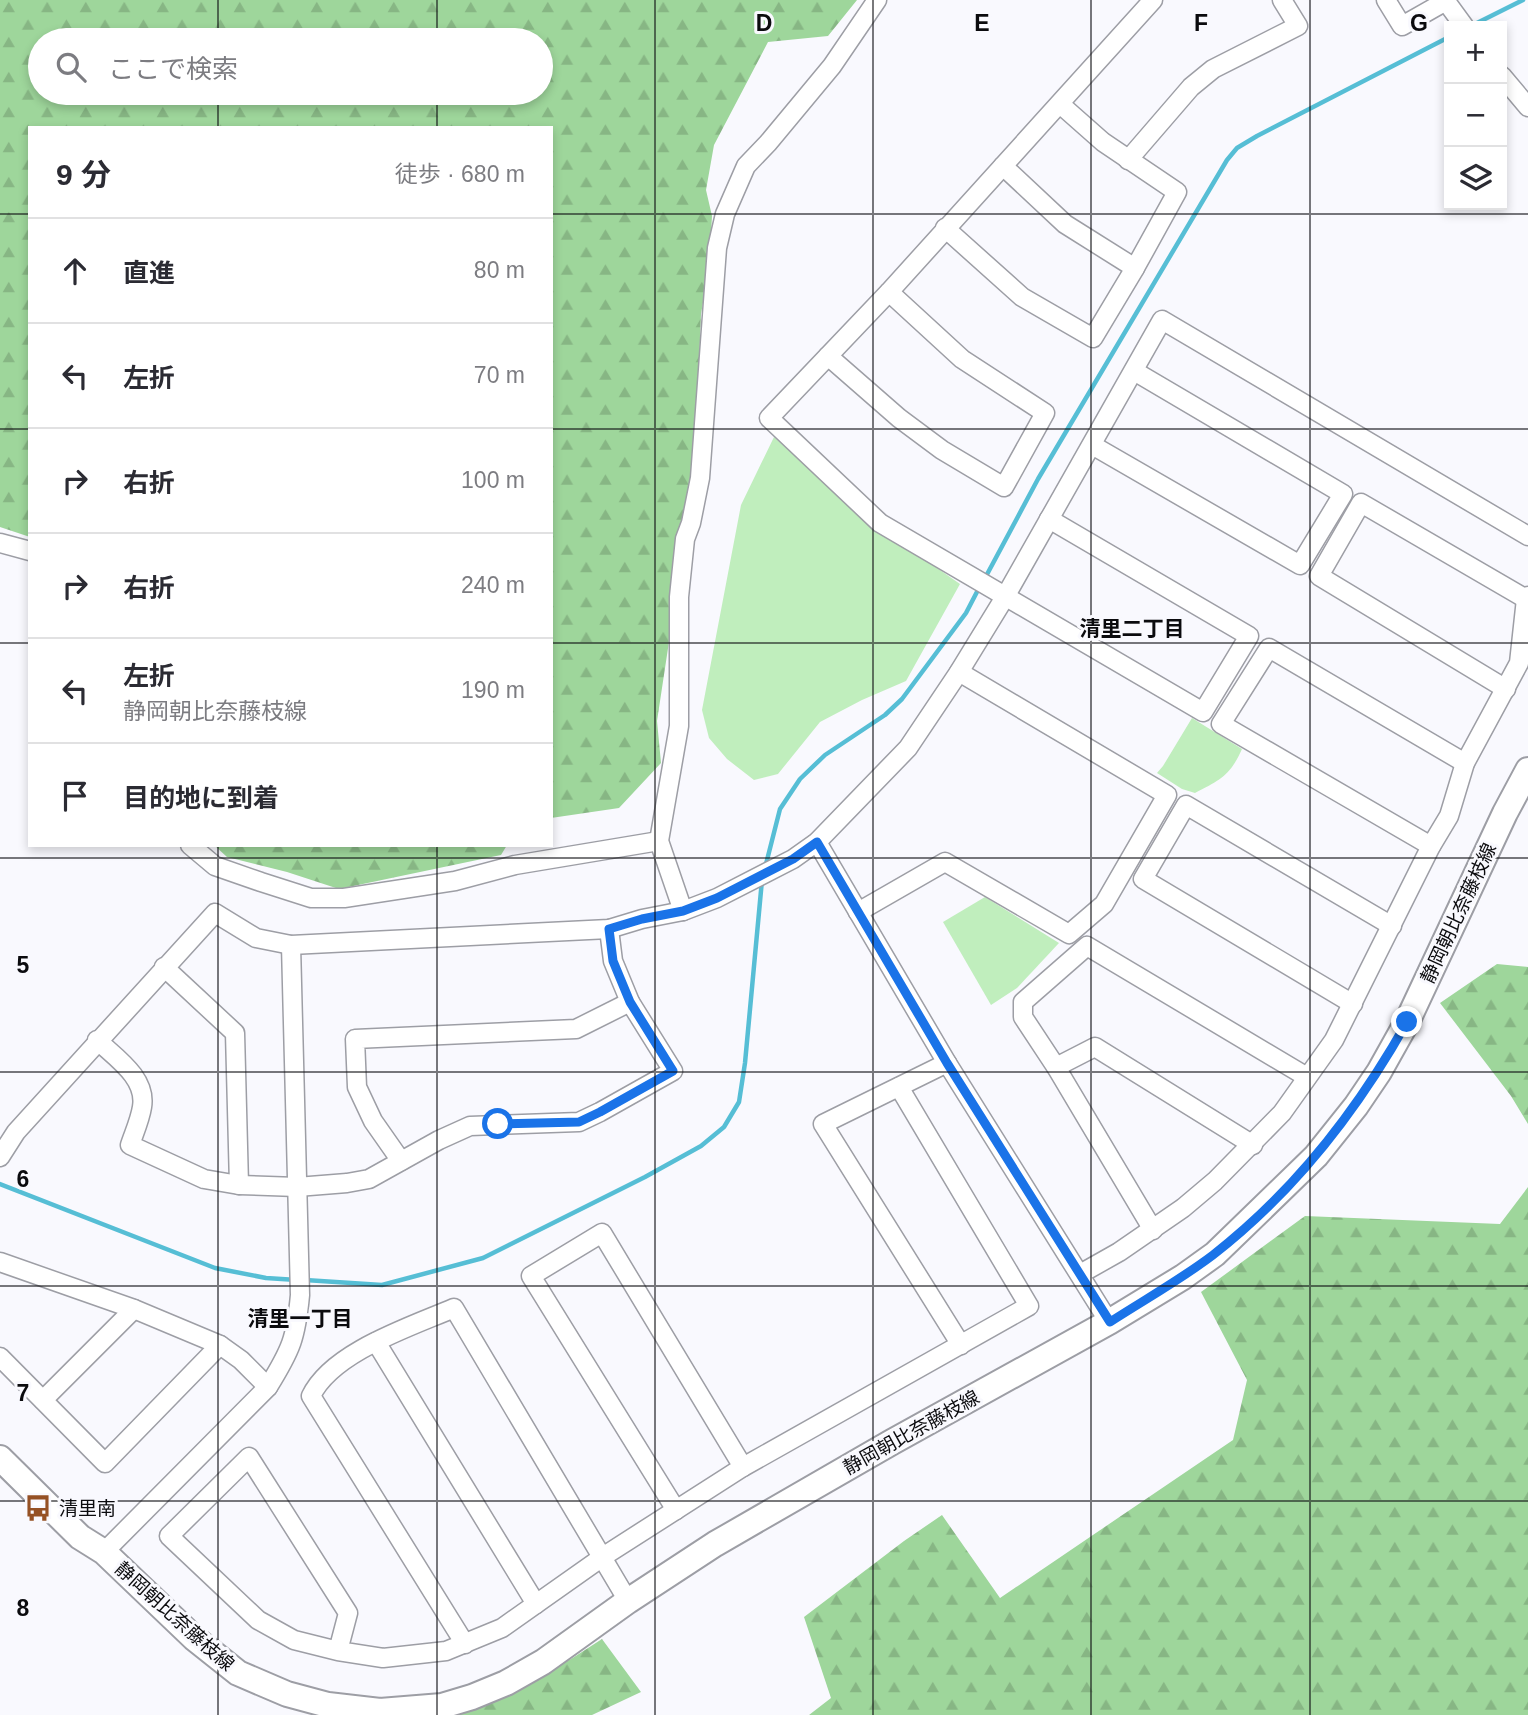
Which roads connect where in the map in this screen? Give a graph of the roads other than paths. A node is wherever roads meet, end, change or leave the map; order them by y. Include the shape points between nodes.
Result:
1 (877, 0) edge
2 (1153, 0) edge
3 (1282, 0) edge
4 (1386, 0) edge
5 (1445, 1) edge
6 (1459, 21) edge
7 (1507, 82) edge
8 (1060, 104) junction
9 (1528, 107) edge
10 (1128, 160) junction
11 (1003, 166) junction
12 (945, 228) junction
13 (1135, 268) junction
14 (889, 292) junction
15 (828, 356) junction
16 (1134, 371) junction
17 (1092, 445) junction
18 (1049, 519) junction
19 (1528, 536) edge
20 (0, 543) edge
21 (28, 550) edge
22 (1005, 597) junction
23 (1527, 597) edge
24 (958, 672) junction
25 (1506, 689) junction
26 (1465, 763) junction
27 (1528, 771) edge
28 (659, 841) junction
29 (817, 842) junction
30 (1431, 846) junction
31 (192, 847) edge
32 (683, 911) junction
33 (858, 912) junction
34 (1392, 926) junction
35 (609, 929) junction
36 (290, 945) junction
37 (164, 967) junction
38 (630, 1002) junction
39 (1353, 1004) junction
40 (97, 1040) junction
41 (947, 1063) junction
42 (1056, 1067) junction
43 (1307, 1077) junction
44 (899, 1087) junction
45 (1253, 1145) junction
46 (0, 1157) edge
47 (401, 1161) junction
48 (239, 1185) junction
49 (297, 1187) junction
50 (1153, 1230) junction
51 (0, 1262) edge
52 (1080, 1274) junction
53 (134, 1309) junction
54 (1110, 1322) junction
55 (376, 1342) junction
56 (220, 1345) junction
57 (961, 1345) junction
58 (0, 1357) edge
59 (268, 1387) junction
60 (43, 1400) junction
61 (0, 1442) edge
62 (0, 1458) edge
63 (743, 1467) junction
64 (676, 1510) junction
65 (104, 1552) junction
66 (604, 1556) junction
67 (628, 1601) junction
68 (536, 1605) junction
69 (465, 1644) junction
70 (338, 1651) junction
71 (441, 1711) edge

1 - 28 street via 832,66 747,166 725,214 717,248 700,478 685,539 679,597 680,726
2 - 8 street
3 - 10 street via 1298,26 1213,69
4 - 5 street via 1402,26
5 - 6 street
7 - 9 street
8 - 10 street
8 - 11 street
10 - 13 street via 1177,192
11 - 12 street
11 - 13 street via 1065,224
12 - 13 street via 1022,297 1093,338
12 - 14 street
14 - 15 street
14 - 15 street via 962,359 1045,414 1004,486 942,450
15 - 22 street via 769,418 880,523
16 - 17 street
16 - 17 street via 1343,494 1300,565
16 - 19 street via 1162,320
17 - 18 street
18 - 22 street
18 - 22 street via 1249,636 1203,712
20 - 21 street
22 - 24 street
23 - 25 street via 1519,663
23 - 25 street via 1361,503 1318,576
24 - 29 street via 908,748
24 - 33 street via 1167,795 1104,904 1069,934 945,862
25 - 26 street
26 - 30 street via 1449,816
26 - 30 street via 1269,648 1221,724
27 - 54 main road, 静岡朝比奈藤枝線 via 1407,1022 1356,1106 1316,1156 1214,1254
28 - 31 street via 344,898 311,898 261,882 215,866
28 - 32 street
29 - 32 street via 793,859
29 - 33 street
30 - 34 street
32 - 35 street
33 - 41 street
34 - 39 street
34 - 39 street via 1186,805 1143,879
35 - 36 street
35 - 38 street via 613,961
36 - 37 street via 256,938 215,913
36 - 49 street
37 - 40 street
37 - 48 street via 235,1033
38 - 47 street via 673,1071 579,1122 470,1126
38 - 47 street via 576,1029 355,1039 357,1087 373,1121
39 - 43 street
40 - 46 street via 16,1132
40 - 48 street via 131,1072 143,1091 130,1145 204,1179
41 - 44 street
41 - 52 street
42 - 43 street via 1023,1017 1023,1002 1087,946
42 - 45 street via 1095,1047
42 - 50 street
43 - 45 street
44 - 57 street via 1029,1306
44 - 57 street via 824,1124
45 - 50 street
47 - 49 street via 369,1179
48 - 49 street
49 - 59 street via 300,1295 296,1333
50 - 52 street
51 - 53 street
52 - 54 street
53 - 56 street
53 - 60 street
54 - 67 main road, 静岡朝比奈藤枝線 via 715,1544
55 - 66 street via 454,1308
55 - 68 street
55 - 69 street via 353,1353 316,1384 311,1396
56 - 59 street
56 - 60 street via 105,1463
57 - 63 street
58 - 60 street
59 - 65 street
61 - 65 main road, 静岡朝比奈藤枝線 via 93,1533
62 - 65 main road, 静岡朝比奈藤枝線 via 80,1537
63 - 64 street
63 - 64 street via 602,1233 531,1276
64 - 66 street
65 - 71 main road, 静岡朝比奈藤枝線 via 194,1638 238,1673 328,1705
66 - 67 street
66 - 68 street
67 - 71 main road, 静岡朝比奈藤枝線 via 543,1662
68 - 69 street via 502,1628
69 - 70 street via 425,1655 383,1658
70 - 70 street via 294,1640 258,1620 169,1536 249,1457 348,1612

